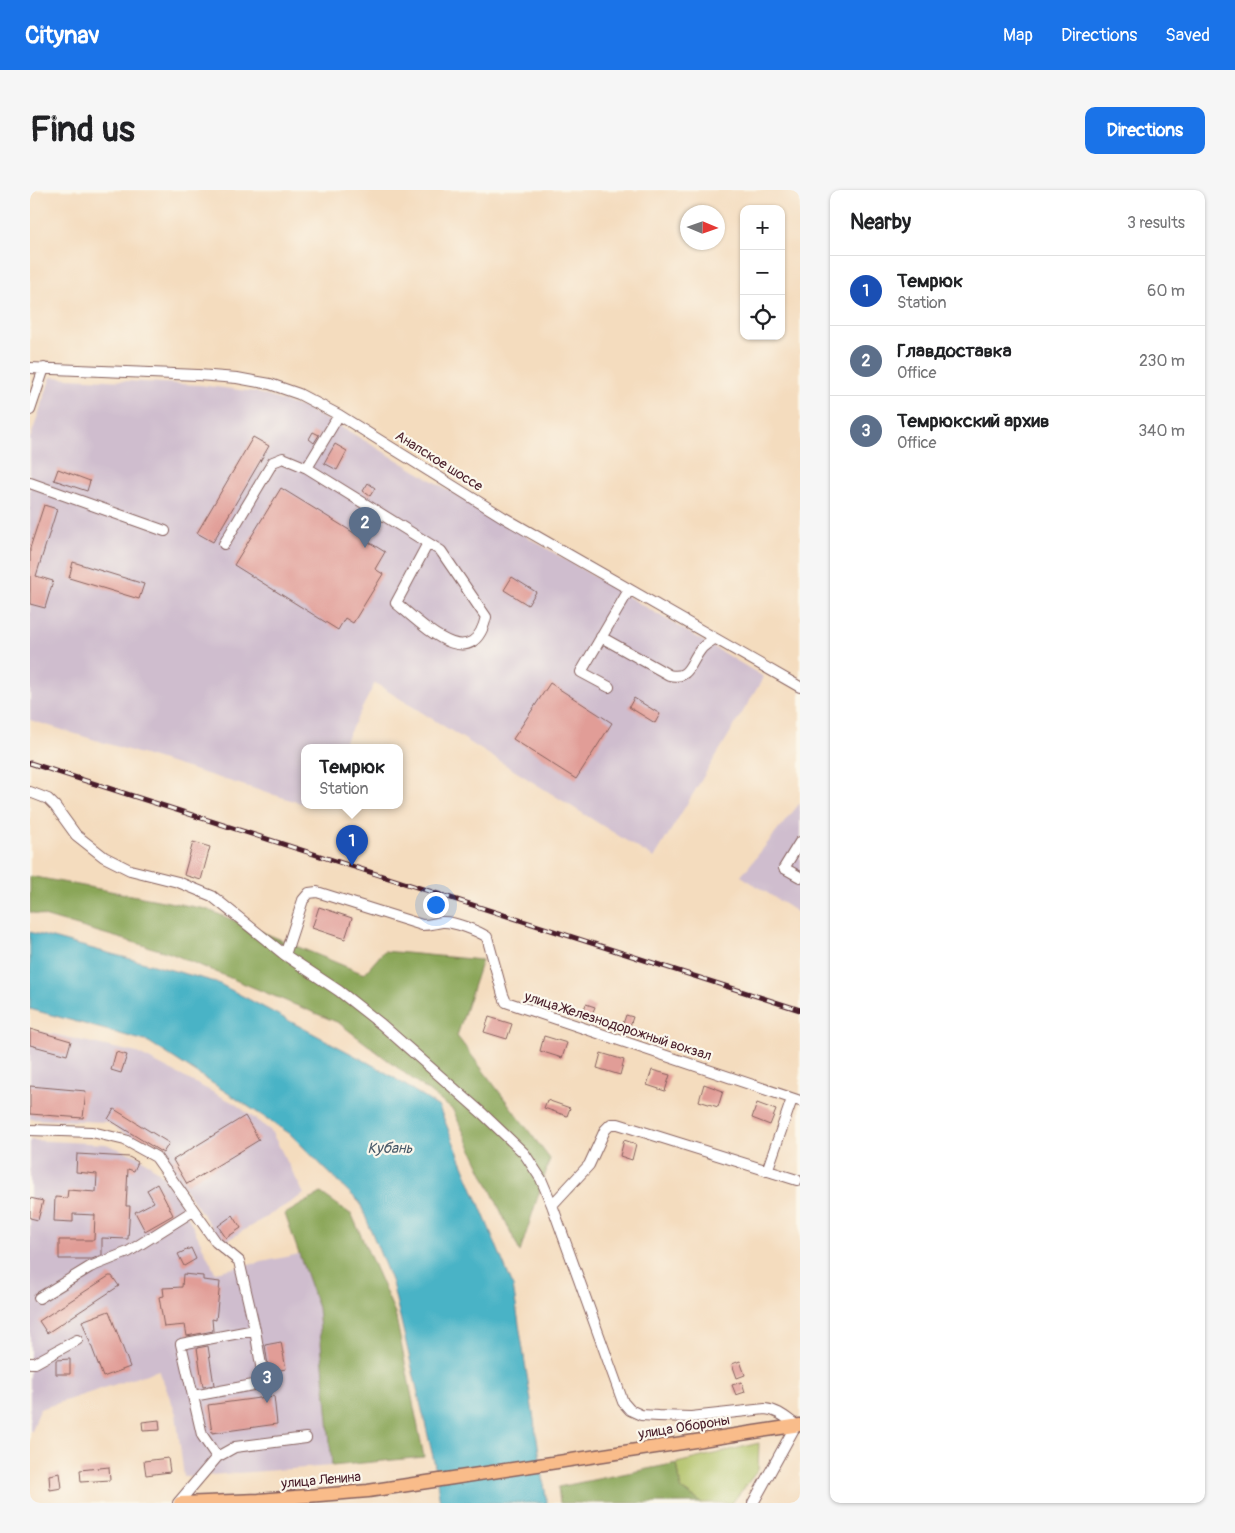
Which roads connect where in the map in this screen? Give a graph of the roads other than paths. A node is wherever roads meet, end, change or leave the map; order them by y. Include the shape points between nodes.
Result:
1 (30, 368) edge
2 (44, 368) junction
3 (30, 410) edge
4 (339, 415) junction
5 (308, 468) junction
6 (30, 483) edge
7 (165, 531) dead end
8 (428, 543) junction
9 (224, 544) dead end
10 (629, 590) junction
11 (601, 637) junction
12 (714, 639) junction
13 (609, 687) dead end
14 (800, 687) edge
15 (30, 792) edge
16 (800, 842) edge
17 (800, 877) edge
18 (286, 955) junction
19 (796, 1100) edge
20 (30, 1130) edge
21 (767, 1170) junction
22 (797, 1180) dead end
23 (552, 1205) junction
24 (194, 1211) junction
25 (39, 1298) dead end
26 (255, 1330) junction
27 (77, 1340) dead end
28 (30, 1364) edge
29 (193, 1396) junction
30 (798, 1425) edge
31 (306, 1438) dead end
32 (217, 1457) junction
33 (404, 1486) joint
34 (179, 1503) edge
35 (753, 1503) edge

1 - 2 street, Анапское шоссе
2 - 3 street
2 - 4 street, Анапское шоссе via 236,378 270,384 299,394
4 - 5 street
4 - 10 street, Анапское шоссе via 503,517
5 - 8 street
5 - 9 street via 283,458 273,462
6 - 7 street
8 - 8 street via 441,551 486,617 476,641 464,645 444,641 396,603
10 - 11 street
10 - 12 street, Анапское шоссе
11 - 12 street via 678,677 684,675 701,649
11 - 13 street via 581,672
12 - 14 street, Анапское шоссе
15 - 18 street via 48,799 76,835 104,857 130,870 178,882 212,896
16 - 17 street via 784,868
18 - 19 street, улица Железнодорожный вокзал via 303,900 309,893 317,892 422,925 450,923 487,936 506,1002
18 - 23 street via 381,1024 524,1153 541,1179
19 - 21 street
20 - 24 street via 92,1132 125,1140 156,1158
21 - 22 street
21 - 23 street via 611,1124 589,1164
23 - 30 street via 623,1402 630,1410 641,1415 691,1417 772,1409
24 - 25 street via 128,1252 90,1267
24 - 26 street via 216,1242 239,1261
26 - 29 street via 264,1383
26 - 29 street via 181,1344
27 - 28 street
29 - 32 street via 202,1435
30 - 33 main road, улица Обороны
30 - 35 street
31 - 32 street via 235,1448
32 - 34 street
33 - 34 main road, улица Ленина via 258,1500

